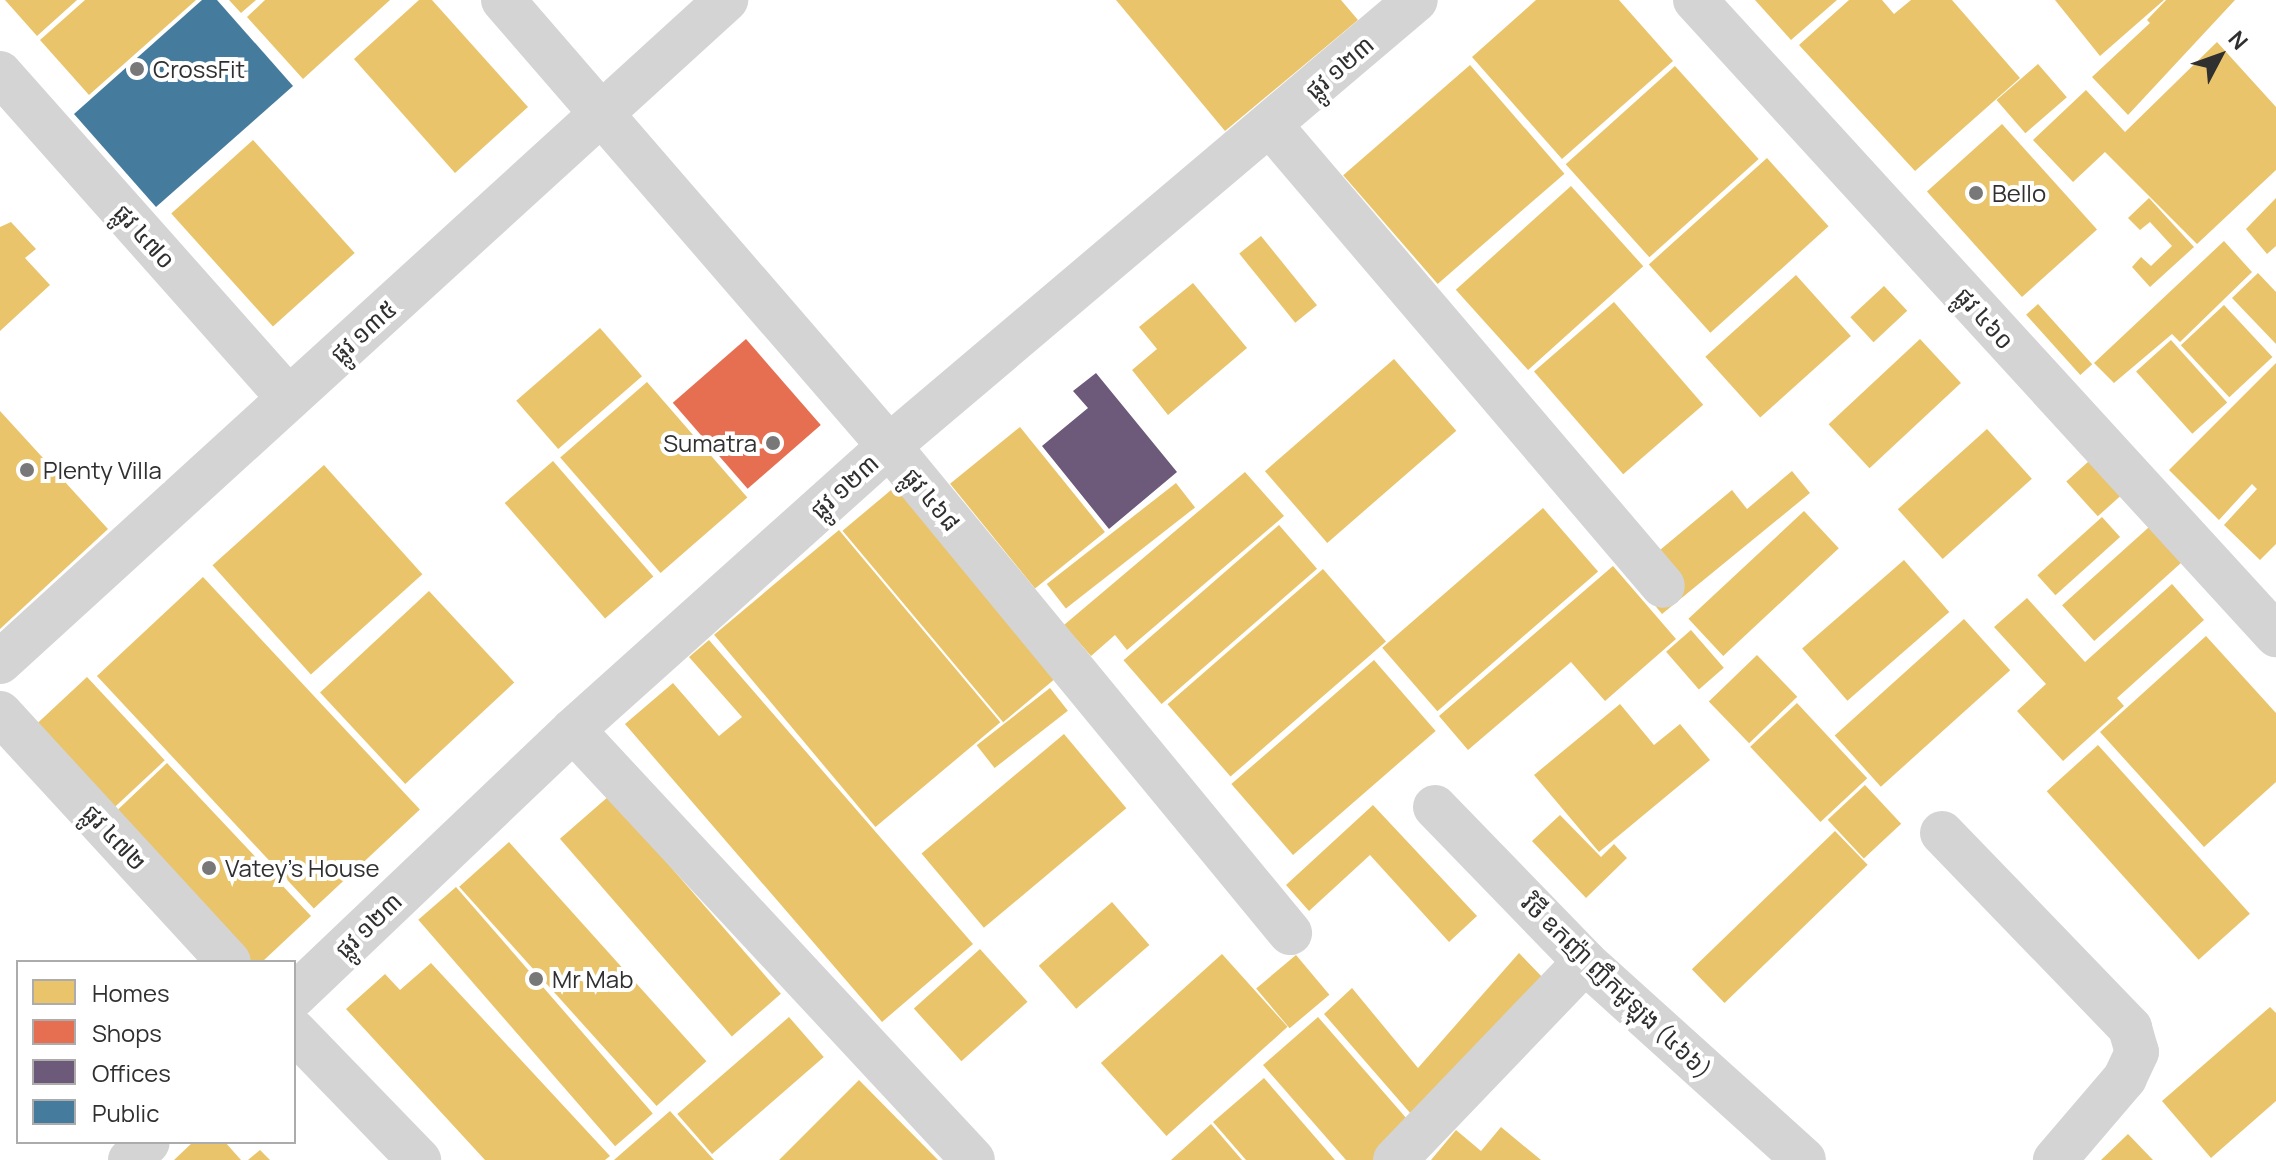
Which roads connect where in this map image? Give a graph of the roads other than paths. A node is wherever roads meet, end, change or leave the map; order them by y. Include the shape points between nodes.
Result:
1 (503, 0) edge
2 (726, 0) edge
3 (1416, 0) edge
4 (1695, 0) edge
5 (0, 73) edge
6 (603, 112) junction
7 (1271, 126) junction
8 (289, 398) junction
9 (889, 446) junction
10 (1663, 586) dead end
11 (2276, 635) edge
12 (0, 662) edge
13 (0, 713) edge
14 (573, 730) junction
15 (1435, 807) dead end
16 (1942, 833) dead end
17 (1290, 933) dead end
18 (227, 960) edge
19 (1585, 962) junction
20 (296, 994) edge
21 (296, 1033) edge
22 (146, 1144) edge
23 (130, 1160) edge
24 (419, 1160) edge
25 (973, 1160) edge
26 (1395, 1160) edge
27 (1804, 1160) edge
28 (2055, 1160) edge

1 - 6 street, ផ្លូវ ៤៦៨
2 - 6 street, ផ្លូវ ១៣៥
3 - 7 street, ផ្លូវ ១២៣
4 - 11 street, ផ្លូវ ៤៦០
5 - 8 street, ផ្លូវ ៤៧០
6 - 8 street, ផ្លូវ ១៣៥
6 - 9 street, ផ្លូវ ៤៦៨
7 - 9 street, ផ្លូវ ១២៣
7 - 10 street
8 - 12 street, ផ្លូវ ១៣៥
9 - 14 street, ផ្លូវ ១២៣
9 - 17 street, ផ្លូវ ៤៦៨
13 - 18 street, ផ្លូវ ៤៧២
14 - 20 street, ផ្លូវ ១២៣
14 - 25 street
15 - 19 street, វិថី ឧកញ៉ា ញឹកជូឡុង (៤៦៦)
16 - 28 street via 2130,1028 2137,1052 2125,1078
19 - 26 street
19 - 27 street, វិថី ឧកញ៉ា ញឹកជូឡុង (៤៦៦)
21 - 24 street
22 - 23 street

